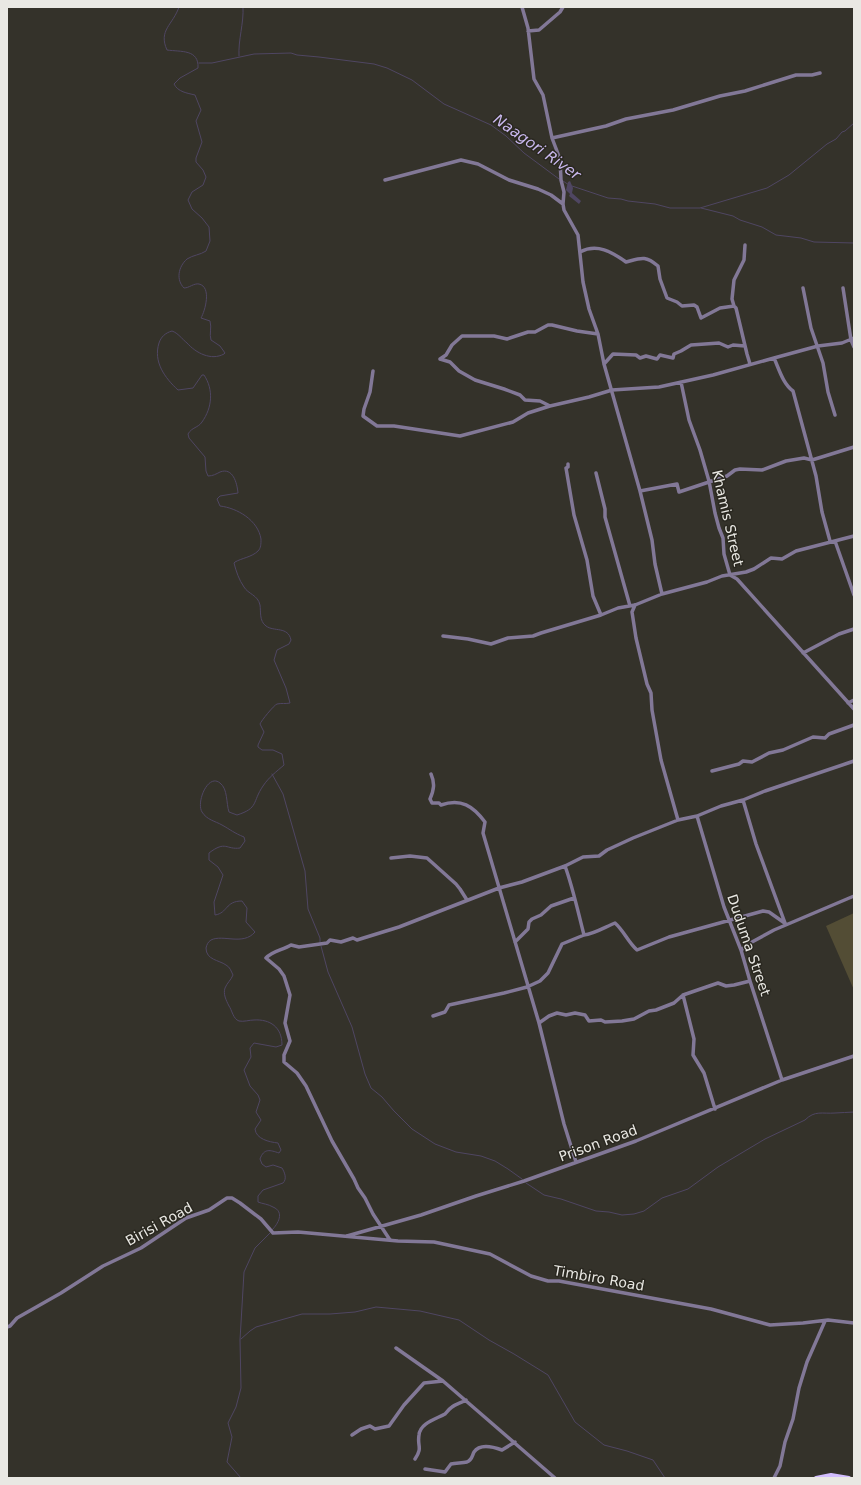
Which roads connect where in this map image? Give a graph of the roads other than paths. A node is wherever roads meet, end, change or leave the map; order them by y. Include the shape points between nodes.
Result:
1 (522, 7) edge
2 (563, 7) edge
3 (528, 31) junction
4 (820, 73) dead end
5 (552, 138) junction
6 (385, 180) dead end
7 (563, 204) junction
8 (745, 246) dead end
9 (580, 252) junction
10 (803, 288) dead end
11 (843, 288) dead end
12 (734, 306) junction
13 (598, 334) junction
14 (852, 339) edge
15 (745, 346) junction
16 (818, 346) junction
17 (854, 346) edge
18 (774, 358) junction
19 (604, 364) junction
20 (750, 364) junction
21 (373, 371) dead end
22 (681, 382) junction
23 (612, 390) junction
24 (550, 406) junction
25 (835, 415) dead end
26 (854, 447) edge
27 (812, 460) junction
28 (568, 464) dead end
29 (596, 473) dead end
30 (709, 481) junction
31 (640, 491) junction
32 (854, 536) edge
33 (833, 541) junction
34 (730, 575) junction
35 (662, 594) junction
36 (854, 595) edge
37 (630, 606) junction
38 (632, 612) junction
39 (601, 615) junction
40 (854, 629) edge
41 (443, 636) dead end
42 (804, 653) junction
43 (854, 700) edge
44 (848, 703) junction
45 (854, 709) edge
46 (854, 725) edge
47 (854, 761) edge
48 (712, 771) dead end
49 (431, 774) dead end
50 (743, 800) junction
51 (697, 816) junction
52 (678, 820) junction
53 (391, 858) dead end
54 (565, 866) junction
55 (499, 888) junction
56 (854, 896) edge
57 (574, 898) junction
58 (467, 900) junction
59 (729, 921) junction
60 (786, 924) junction
61 (584, 935) junction
62 (515, 942) junction
63 (741, 950) junction
64 (750, 981) junction
65 (527, 987) junction
66 (683, 996) junction
67 (433, 1016) dead end
68 (539, 1024) junction
69 (854, 1056) edge
70 (782, 1080) junction
71 (715, 1109) junction
72 (576, 1162) junction
73 (381, 1227) junction
74 (345, 1236) junction
75 (390, 1240) junction
76 (825, 1321) junction
77 (854, 1323) edge
78 (7, 1327) edge
79 (396, 1348) dead end
80 (443, 1381) junction
81 (466, 1400) junction
82 (352, 1435) dead end
83 (515, 1442) junction
84 (415, 1459) dead end
85 (425, 1469) dead end
86 (555, 1478) edge
87 (774, 1478) edge
88 (816, 1478) edge
89 (849, 1478) edge

1 - 3 street
2 - 3 street via 539,30
3 - 5 street via 534,79 544,95
4 - 5 street via 796,75 673,110
5 - 7 street via 560,159
6 - 7 street via 461,160 478,164 509,180 538,189
7 - 9 street via 578,235
8 - 12 street via 744,260 734,280
9 - 12 street via 588,248 610,251 626,262 640,258 650,259 658,266 667,298 682,306 697,307 702,318 720,308
9 - 13 street via 583,282
10 - 16 street
11 - 14 street
12 - 15 street
13 - 19 street
13 - 24 street via 548,325 535,332 507,339 494,336 462,336 440,359 450,362 459,371 475,380 504,389 525,400 540,401
14 - 16 street
14 - 17 street
15 - 19 street via 728,347 719,343 690,345 674,354 673,358 660,355 657,359 613,354
15 - 20 street
16 - 18 street
16 - 25 street
18 - 20 street
18 - 27 street via 786,386 793,391
19 - 23 street
20 - 22 street
21 - 24 street via 364,416 377,426 394,426 460,436 513,422 528,413
22 - 23 street via 659,387
22 - 30 street, Khamis Street via 689,420
23 - 24 street
23 - 31 street
26 - 27 street
27 - 30 street via 804,458 786,461 762,470 740,468 727,476
27 - 33 street via 822,512
28 - 39 street via 566,468 574,515 587,560 592,596
29 - 37 street via 605,517
30 - 31 street via 679,492 677,484
30 - 34 street, Khamis Street
31 - 35 street
32 - 33 street
33 - 34 street via 796,551 782,559 772,558 754,569
33 - 36 street
34 - 35 street
34 - 42 street, Khamis Street via 738,579
35 - 37 street
37 - 38 street
37 - 38 street
37 - 39 street
38 - 52 street via 651,693 661,760
39 - 41 street via 533,636 508,638 491,644
40 - 42 street
42 - 44 street, Khamis Street
43 - 44 street
44 - 45 street, Khamis Street
46 - 48 street via 829,734 825,738 813,737 752,762
47 - 50 street
49 - 55 street via 434,782 430,799 432,803 441,805 451,801 460,802 478,813 485,822 483,833
50 - 51 street
50 - 60 street via 756,844
51 - 52 street
51 - 59 street, Duduma Street
52 - 54 street via 620,844 599,856 583,858
53 - 58 street via 427,858 460,888
54 - 55 street
54 - 57 street
55 - 58 street
55 - 62 street
56 - 60 street
57 - 61 street
57 - 62 street via 551,906 532,919 528,929
58 - 73 street via 399,927 357,940 330,940 327,943 299,948 292,945 284,950 272,952 266,958 284,976 290,995 285,1023 290,1041 284,1062 306,1086 332,1141
59 - 60 street via 763,911 769,912
59 - 61 street via 664,938 637,950 615,923
59 - 63 street, Duduma Street
60 - 63 street
61 - 65 street via 562,944 548,974
62 - 65 street
63 - 64 street, Duduma Street
64 - 66 street via 726,986 718,983
64 - 70 street, Duduma Street
65 - 67 street via 449,1005 445,1012
65 - 68 street
66 - 68 street via 674,1003 634,1019 589,1021 585,1015 575,1013 566,1016 557,1013 548,1016
66 - 71 street via 694,1039 693,1055 704,1073
68 - 72 street
69 - 70 street, Prison Road
70 - 71 street, Prison Road
71 - 72 street, Prison Road
72 - 73 street, Prison Road
73 - 74 street, Prison Road
73 - 75 street
74 - 75 street, Timbiro Road
74 - 78 street, Birisi Road via 272,1232 261,1219 240,1203 232,1198 226,1198 209,1210 186,1218 142,1248 103,1266 17,1318
75 - 76 street, Timbiro Road via 434,1242 478,1250 495,1256 531,1276 548,1281 711,1309 770,1324
76 - 77 street, Timbiro Road
76 - 87 street via 807,1362 780,1466
79 - 80 street
80 - 81 street
80 - 82 street via 424,1383 404,1405 390,1426 375,1429 370,1426
81 - 83 street
81 - 84 street via 424,1425 419,1434 420,1452
83 - 85 street via 502,1450 481,1447 468,1461 451,1464 445,1472
83 - 86 street
88 - 89 main road via 831,1475

